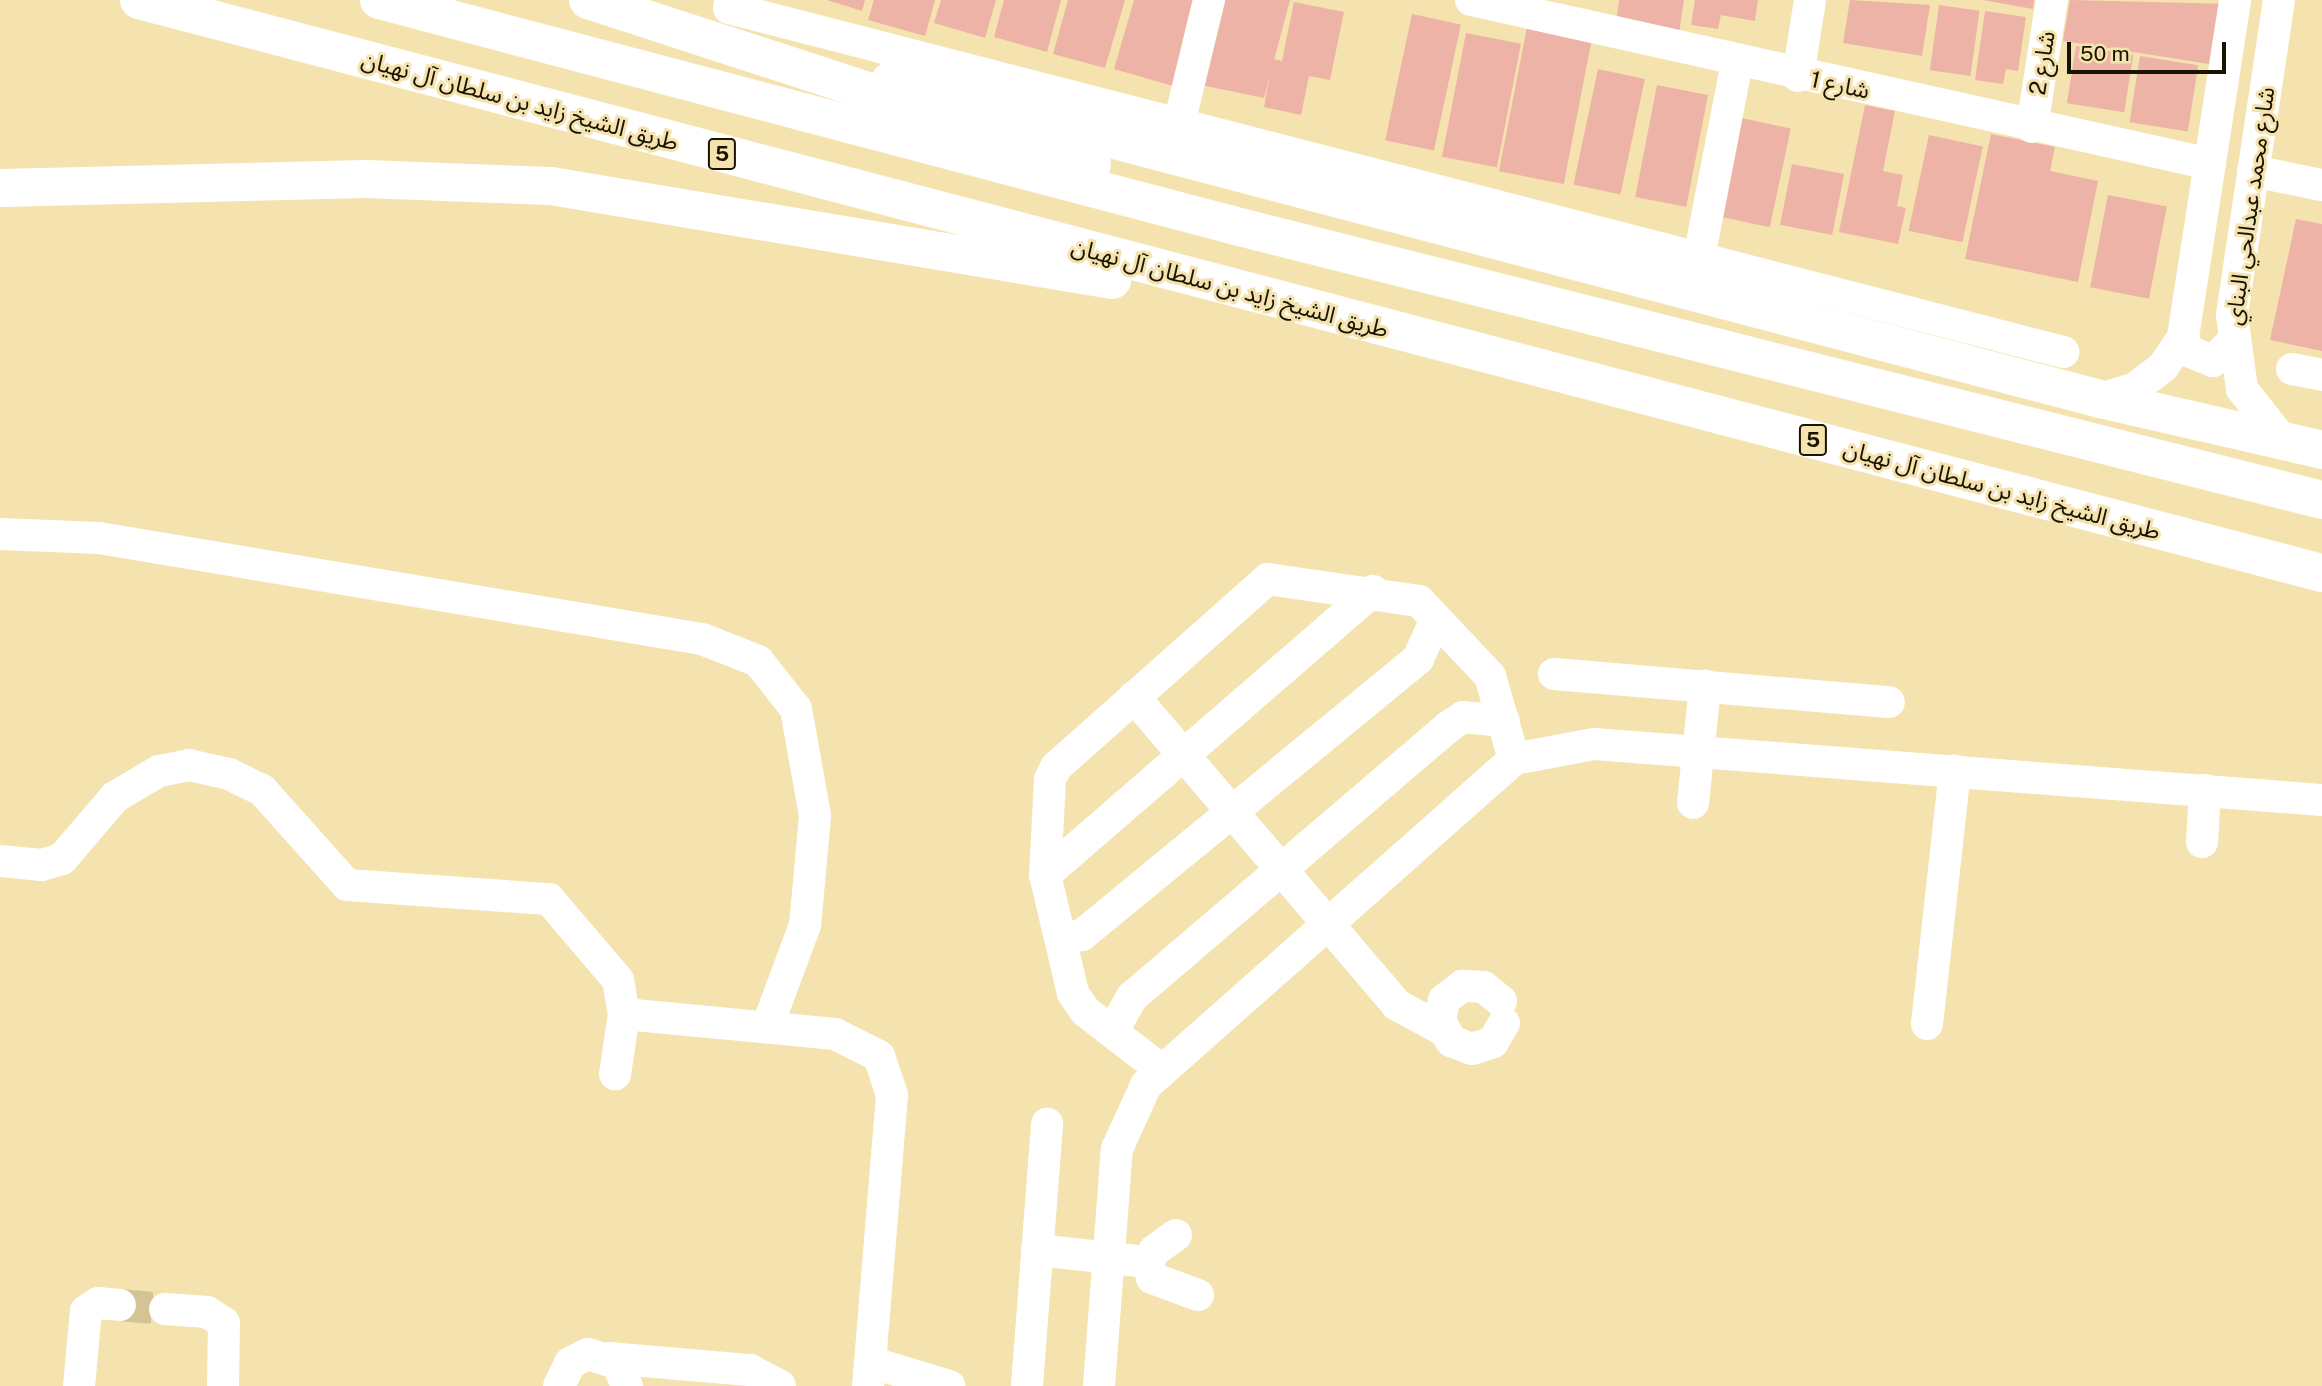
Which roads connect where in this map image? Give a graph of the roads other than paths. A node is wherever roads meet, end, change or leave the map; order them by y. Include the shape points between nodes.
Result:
1 (139, 0) edge
2 (379, 0) edge
3 (587, 0) edge
4 (731, 0) edge
5 (1209, 0) edge
6 (1471, 0) edge
7 (1810, 0) edge
8 (2052, 0) edge
9 (2235, 0) edge
10 (2279, 0) edge
11 (1565, 11) edge
12 (699, 31) junction
13 (1737, 62) junction
14 (1798, 76) junction
15 (1179, 124) junction
16 (2032, 127) junction
17 (0, 162) edge
18 (2210, 163) junction
19 (2253, 171) junction
20 (222, 181) junction
21 (2322, 185) edge
22 (0, 188) edge
23 (1228, 224) junction
24 (1699, 258) junction
25 (1304, 308) junction
26 (2183, 337) junction
27 (2232, 342) junction
28 (2063, 352) dead end
29 (2100, 398) junction
30 (2282, 440) junction
31 (2322, 450) edge
32 (2322, 500) edge
33 (0, 534) edge
34 (2322, 573) edge
35 (1373, 591) junction
36 (1436, 619) junction
37 (1554, 674) dead end
38 (1705, 686) junction
39 (1135, 697) junction
40 (1889, 702) dead end
41 (1504, 721) junction
42 (1699, 751) junction
43 (1184, 757) junction
44 (1514, 759) junction
45 (1955, 771) junction
46 (2205, 790) junction
47 (2322, 800) edge
48 (1693, 803) dead end
49 (1230, 811) junction
50 (2202, 842) dead end
51 (0, 861) edge
52 (1281, 872) junction
53 (1045, 875) junction
54 (1324, 924) junction
55 (1061, 938) junction
56 (624, 1014) junction
57 (1927, 1024) dead end
58 (767, 1027) junction
59 (1442, 1029) junction
60 (1113, 1031) junction
61 (1159, 1068) junction
62 (615, 1074) dead end
63 (1047, 1124) dead end
64 (1176, 1235) dead end
65 (1037, 1250) junction
66 (1109, 1257) junction
67 (1148, 1262) junction
68 (1198, 1295) dead end
69 (120, 1305) tunnel mouth
70 (165, 1309) tunnel mouth
71 (609, 1358) junction
72 (869, 1374) edge
73 (1027, 1385) edge
74 (79, 1386) edge
75 (223, 1386) edge
76 (559, 1386) edge
77 (627, 1386) edge
78 (780, 1386) edge
79 (948, 1386) edge
80 (1099, 1386) edge

1 - 25 main road, طريق الشيخ زايد بن سلطان آل نهيان / 5
2 - 23 main road
3 - 12 main road
4 - 15 street via 729,8
5 - 15 street
6 - 11 street, شارع 1
7 - 14 street
8 - 16 street, شارع 2
9 - 18 street, شارع محمد عبدالحي البناي
10 - 19 street, شارع محمد عبدالحي البناي
11 - 13 street, شارع 1
12 - 23 main road via 1154,185
12 - 29 main road
13 - 14 street, شارع 1
13 - 24 street
14 - 16 street, شارع 1
15 - 24 street
16 - 18 street, شارع 1
17 - 20 main road
18 - 26 street, شارع محمد عبدالحي البناي
19 - 21 street
19 - 27 street, شارع محمد عبدالحي البناي
20 - 22 main road
20 - 25 main road via 450,179 551,186
23 - 32 main road
24 - 28 street
25 - 34 main road, طريق الشيخ زايد بن سلطان آل نهيان / 5
26 - 27 street via 2188,351 2213,361
26 - 29 street, شارع محمد عبدالحي البناي via 2163,367 2135,388
27 - 30 street, شارع محمد عبدالحي البناي via 2242,389
29 - 30 main road
30 - 31 main road
33 - 58 street via 99,538 689,637 758,661 796,709 815,816 805,925
35 - 36 street via 1419,601
35 - 39 street via 1268,579
35 - 43 street
36 - 41 street via 1490,676
36 - 49 street via 1418,659
37 - 38 street
38 - 40 street
38 - 42 street
39 - 43 street
39 - 53 street via 1056,767
41 - 44 street
41 - 52 street via 1463,718 1448,727
42 - 44 street via 1572,745
42 - 45 street
42 - 48 street
43 - 49 street
43 - 53 street
44 - 54 street
45 - 46 street
45 - 57 street
46 - 47 street
46 - 50 street
49 - 52 street
49 - 55 street via 1082,935
51 - 56 street via 43,865 62,859 115,797 159,771 189,765 229,774 262,790 333,878 347,885 549,899 618,980
52 - 54 street
52 - 60 street via 1132,997
53 - 55 street
54 - 59 street via 1397,1005
54 - 61 street
55 - 60 street via 1073,993
56 - 58 street
56 - 62 street
58 - 72 street via 858,1042 879,1056 889,1075
59 - 59 street via 1442,1007 1455,989 1477,985 1503,1012 1493,1042 1472,1049 1451,1041
60 - 61 street
61 - 66 street via 1132,1108 1117,1149
63 - 65 street
64 - 67 street via 1165,1239
65 - 66 street
65 - 73 street
66 - 67 street
66 - 80 street
67 - 68 street via 1163,1287
69 - 74 street via 98,1303 86,1311
70 - 75 street via 207,1311 224,1323
71 - 76 street via 579,1357
71 - 77 street
71 - 78 street via 750,1370
72 - 79 street

